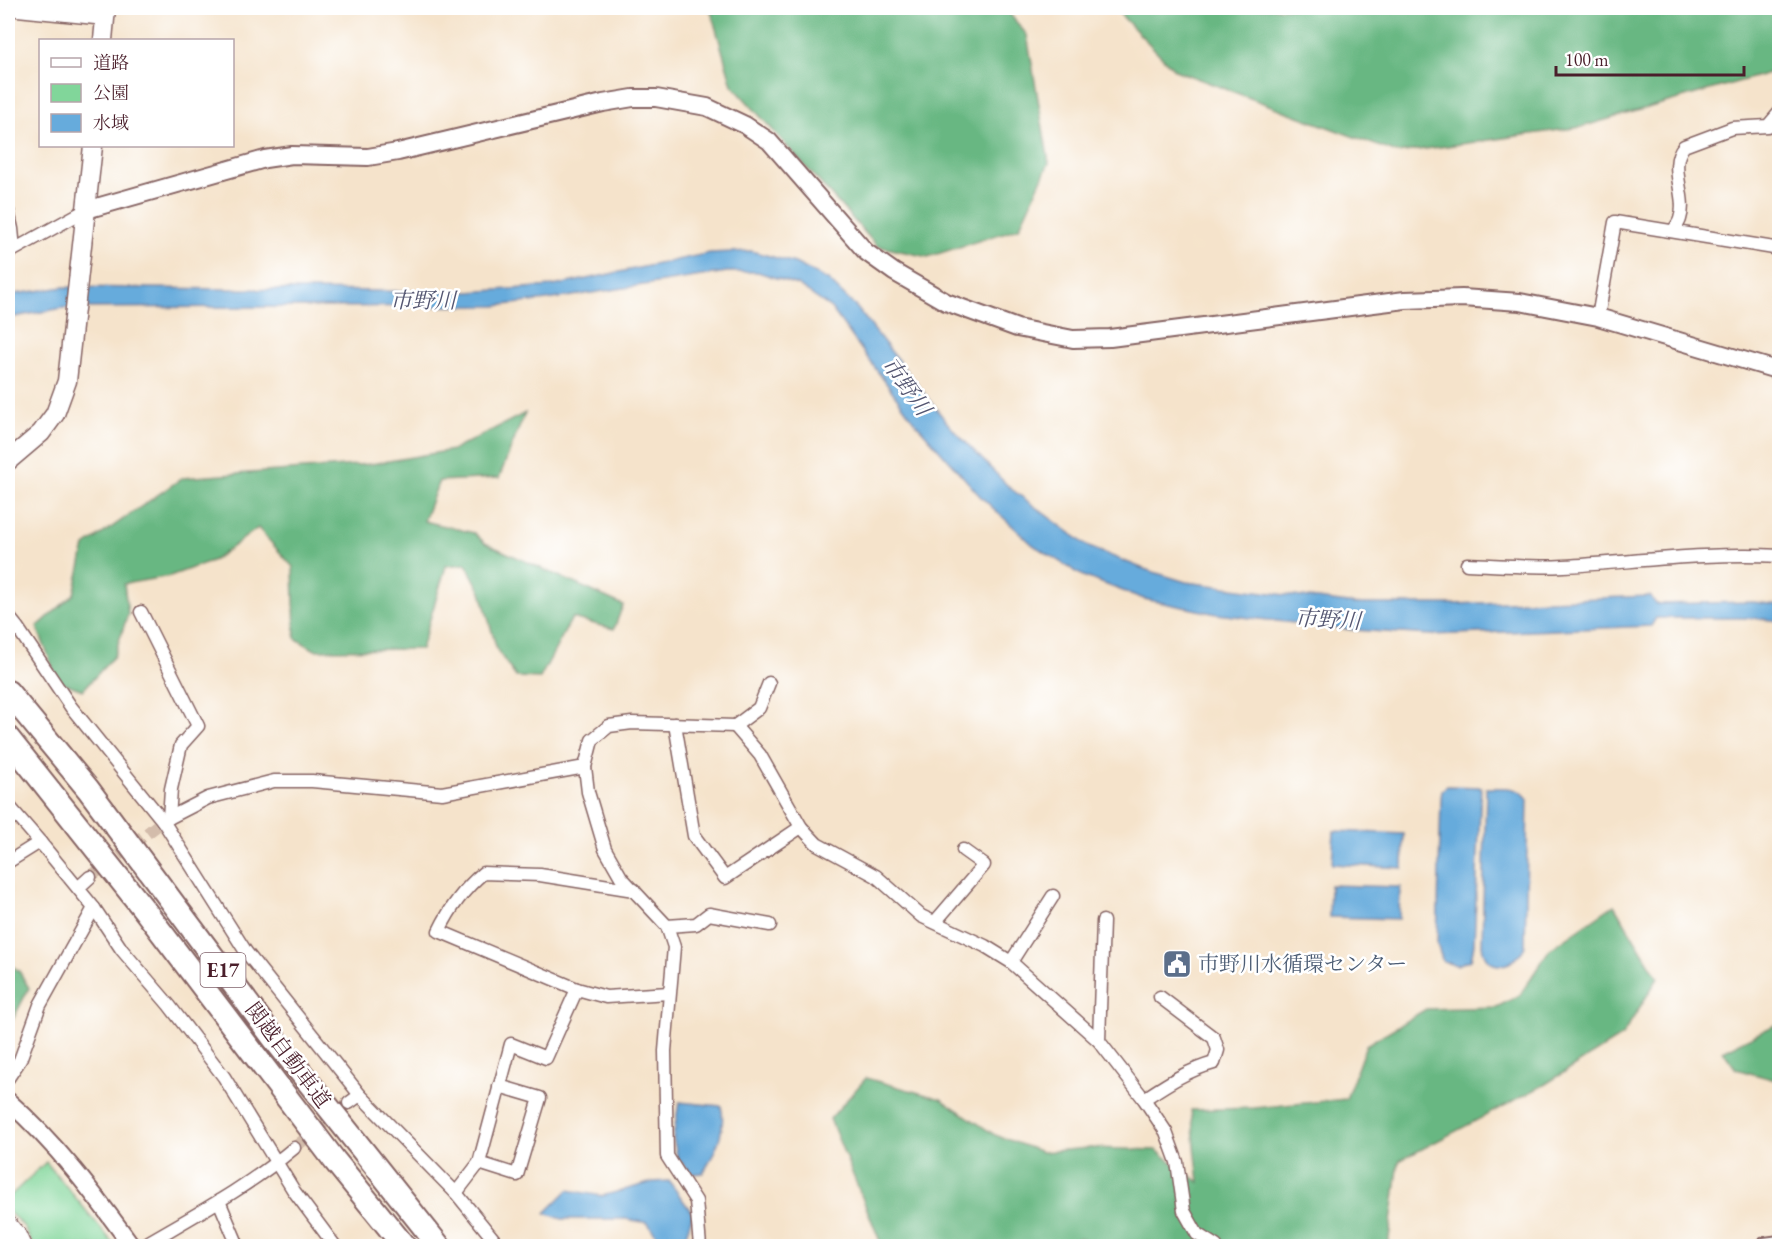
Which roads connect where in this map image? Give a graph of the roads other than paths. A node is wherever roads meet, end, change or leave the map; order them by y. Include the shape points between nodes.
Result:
1 (8, 9) edge
2 (106, 13) edge
3 (103, 39) edge
4 (1779, 112) edge
5 (93, 147) edge
6 (86, 210) junction
7 (8, 211) edge
8 (1673, 231) junction
9 (1779, 249) edge
10 (11, 251) edge
11 (1598, 317) junction
12 (1779, 371) edge
13 (8, 460) edge
14 (1779, 556) edge
15 (1467, 564) dead end
16 (141, 612) dead end
17 (8, 616) edge
18 (769, 684) dead end
19 (8, 692) edge
20 (675, 724) junction
21 (735, 726) junction
22 (8, 738) edge
23 (585, 767) junction
24 (8, 806) edge
25 (166, 819) junction
26 (801, 827) junction
27 (40, 842) junction
28 (963, 850) dead end
29 (8, 862) edge
30 (90, 877) tunnel mouth
31 (78, 888) junction
32 (634, 890) junction
33 (1053, 896) dead end
34 (94, 908) junction
35 (1103, 921) dead end
36 (935, 922) junction
37 (770, 925) dead end
38 (667, 926) junction
39 (1011, 962) junction
40 (577, 989) junction
41 (669, 993) junction
42 (1160, 997) dead end
43 (1099, 1041) junction
44 (8, 1078) edge
45 (499, 1086) junction
46 (360, 1095) junction
47 (1144, 1099) junction
48 (8, 1101) edge
49 (350, 1103) tunnel mouth
50 (294, 1149) tunnel mouth
51 (277, 1162) junction
52 (479, 1163) junction
53 (456, 1192) junction
54 (219, 1201) junction
55 (8, 1221) edge
56 (13, 1235) edge
57 (1779, 1244) edge
58 (25, 1246) edge
59 (132, 1246) edge
60 (142, 1246) edge
61 (238, 1246) edge
62 (335, 1246) edge
63 (404, 1246) edge
64 (439, 1246) edge
65 (499, 1246) edge
66 (700, 1246) edge
67 (1216, 1246) edge
68 (1765, 1246) edge

1 - 2 street
2 - 3 main road
4 - 8 street via 1767,126 1732,128 1684,146 1677,161 1681,219
5 - 6 main road
6 - 10 street
6 - 11 street via 265,159 292,155 368,157 603,103 657,98 707,108 745,124 769,141 866,252 946,302 1017,328 1073,339 1110,338 1405,300 1462,298 1520,302
6 - 13 main road via 67,381 55,414 41,433
7 - 10 street
8 - 9 street
8 - 11 street via 1615,222
11 - 12 street
14 - 15 street via 1683,557 1561,566
16 - 25 street via 198,726 181,745
17 - 25 street via 71,707
18 - 21 street via 759,708
19 - 64 highway, 関越自動車道 / E17 via 88,789 278,1044
20 - 21 street
20 - 23 street via 609,726 592,740
20 - 26 street via 694,836 725,878
21 - 26 street via 760,755
22 - 63 highway, 関越自動車道 / E17
23 - 25 street via 442,793 274,781 208,798
23 - 32 street via 588,792 605,849 621,877
24 - 27 street
25 - 46 street via 246,952
26 - 36 street via 817,844 876,876 921,916
27 - 29 street
27 - 31 street
28 - 36 street via 984,865
30 - 31 street
31 - 34 street
32 - 38 street
32 - 40 street via 540,875 483,873 450,909 439,931
33 - 39 street
34 - 44 street via 40,1005 20,1060
34 - 51 street via 122,950 224,1077
35 - 43 street
36 - 39 street
37 - 38 street via 710,914 696,924
38 - 41 street via 674,947
39 - 43 street
40 - 41 street via 606,997
40 - 45 street via 546,1058 511,1044
41 - 66 street via 665,1051 667,1156 696,1201
42 - 47 street via 1214,1038 1218,1050 1214,1063 1172,1080
43 - 47 street
45 - 52 street
45 - 52 street via 540,1098 517,1175
46 - 49 street
46 - 53 street
47 - 67 street via 1170,1142 1185,1211 1197,1234
48 - 59 street via 63,1157
50 - 51 street
51 - 54 street
51 - 62 street
52 - 53 street
53 - 65 street
54 - 60 street
54 - 61 street
55 - 56 street
56 - 58 street
57 - 68 street

